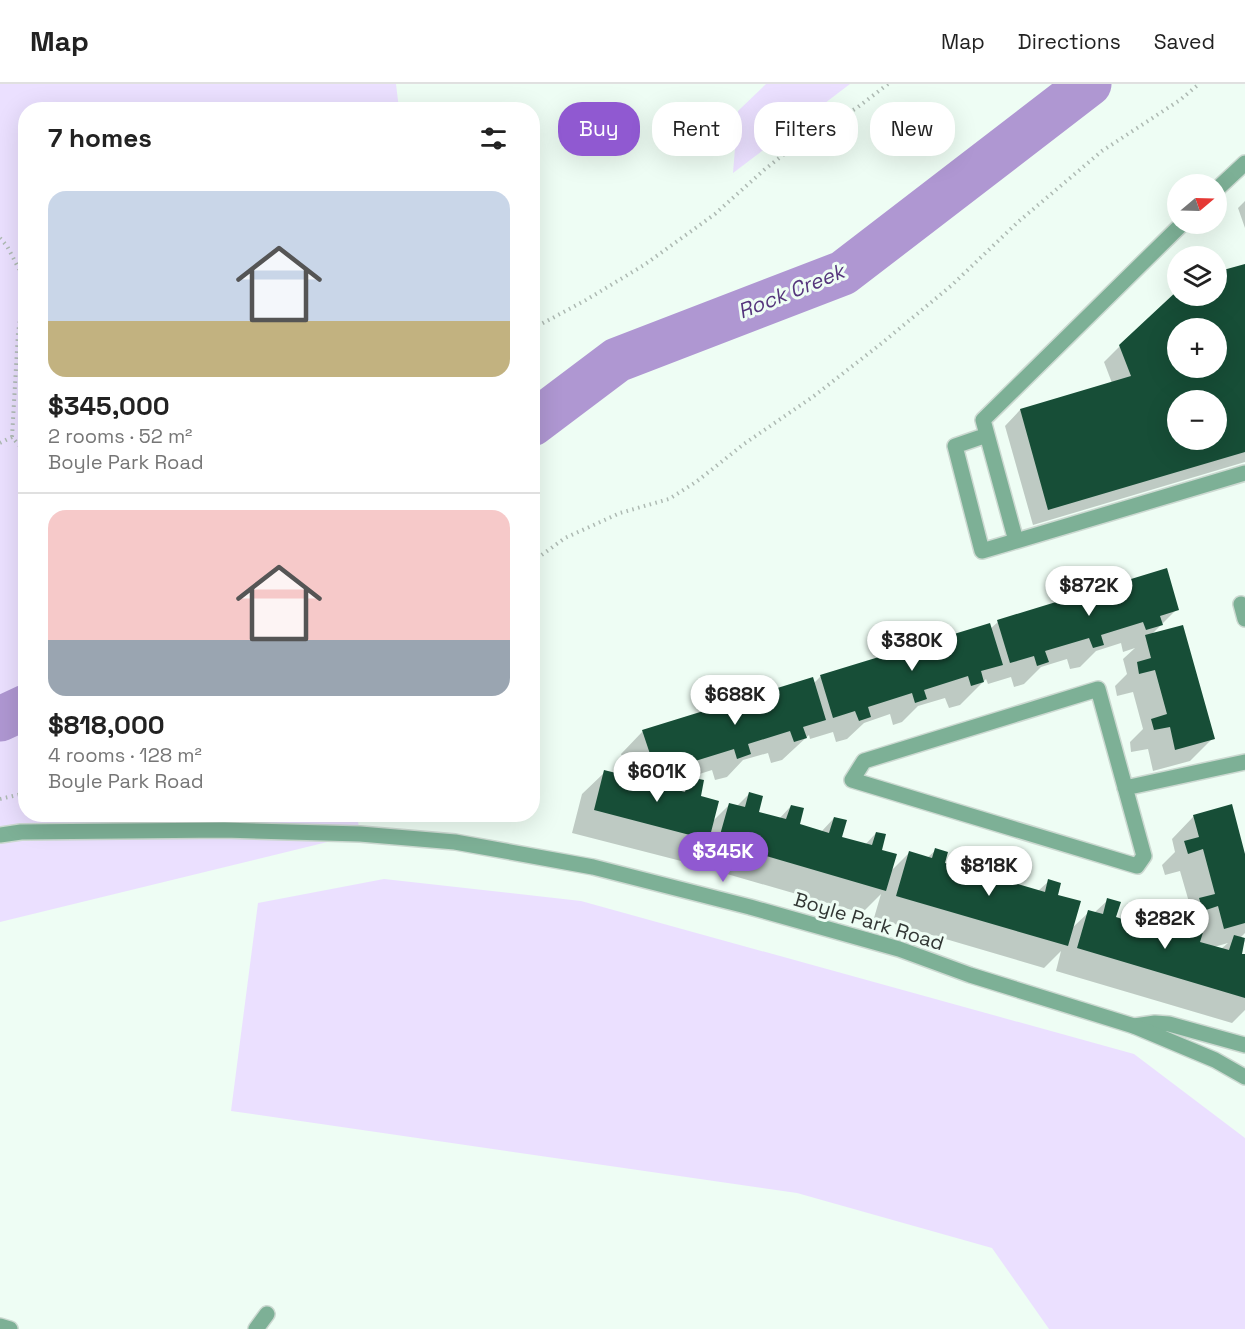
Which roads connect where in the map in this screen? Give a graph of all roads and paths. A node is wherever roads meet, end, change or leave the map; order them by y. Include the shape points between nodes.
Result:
1 (888, 84) edge
2 (1200, 84) edge
3 (1245, 163) edge
4 (1227, 180) edge
5 (1172, 234) edge
6 (0, 238) edge
7 (18, 267) edge
8 (540, 325) edge
9 (18, 339) edge
10 (987, 435) junction
11 (12, 437) junction
12 (0, 443) edge
13 (18, 444) edge
14 (1245, 473) edge
15 (1016, 542) junction
16 (540, 556) edge
17 (1245, 762) edge
18 (1125, 788) junction
19 (18, 795) edge
20 (0, 799) edge
21 (0, 835) edge
22 (1134, 1026) junction
23 (1245, 1045) edge
24 (1245, 1077) edge
25 (267, 1314) dead end
26 (0, 1326) edge
27 (10, 1329) edge
28 (256, 1329) edge

1 - 8 path via 793,147 715,214 644,265
2 - 16 path via 1102,151 882,343 696,482 669,498 620,513 565,538
3 - 4 street
5 - 10 street via 983,420
6 - 7 path
9 - 11 path
10 - 15 street
10 - 15 street via 955,446 982,551
11 - 12 path
11 - 13 path
14 - 15 street
17 - 18 street
18 - 18 street via 1144,856 1137,866 852,780 864,761 1098,689
19 - 20 path
21 - 22 street, Boyle Park Road via 235,831 360,834 455,842 593,867 750,907 899,949
22 - 23 street via 1169,1024
22 - 24 street, Boyle Park Road via 1207,1056
25 - 28 street
26 - 27 street

